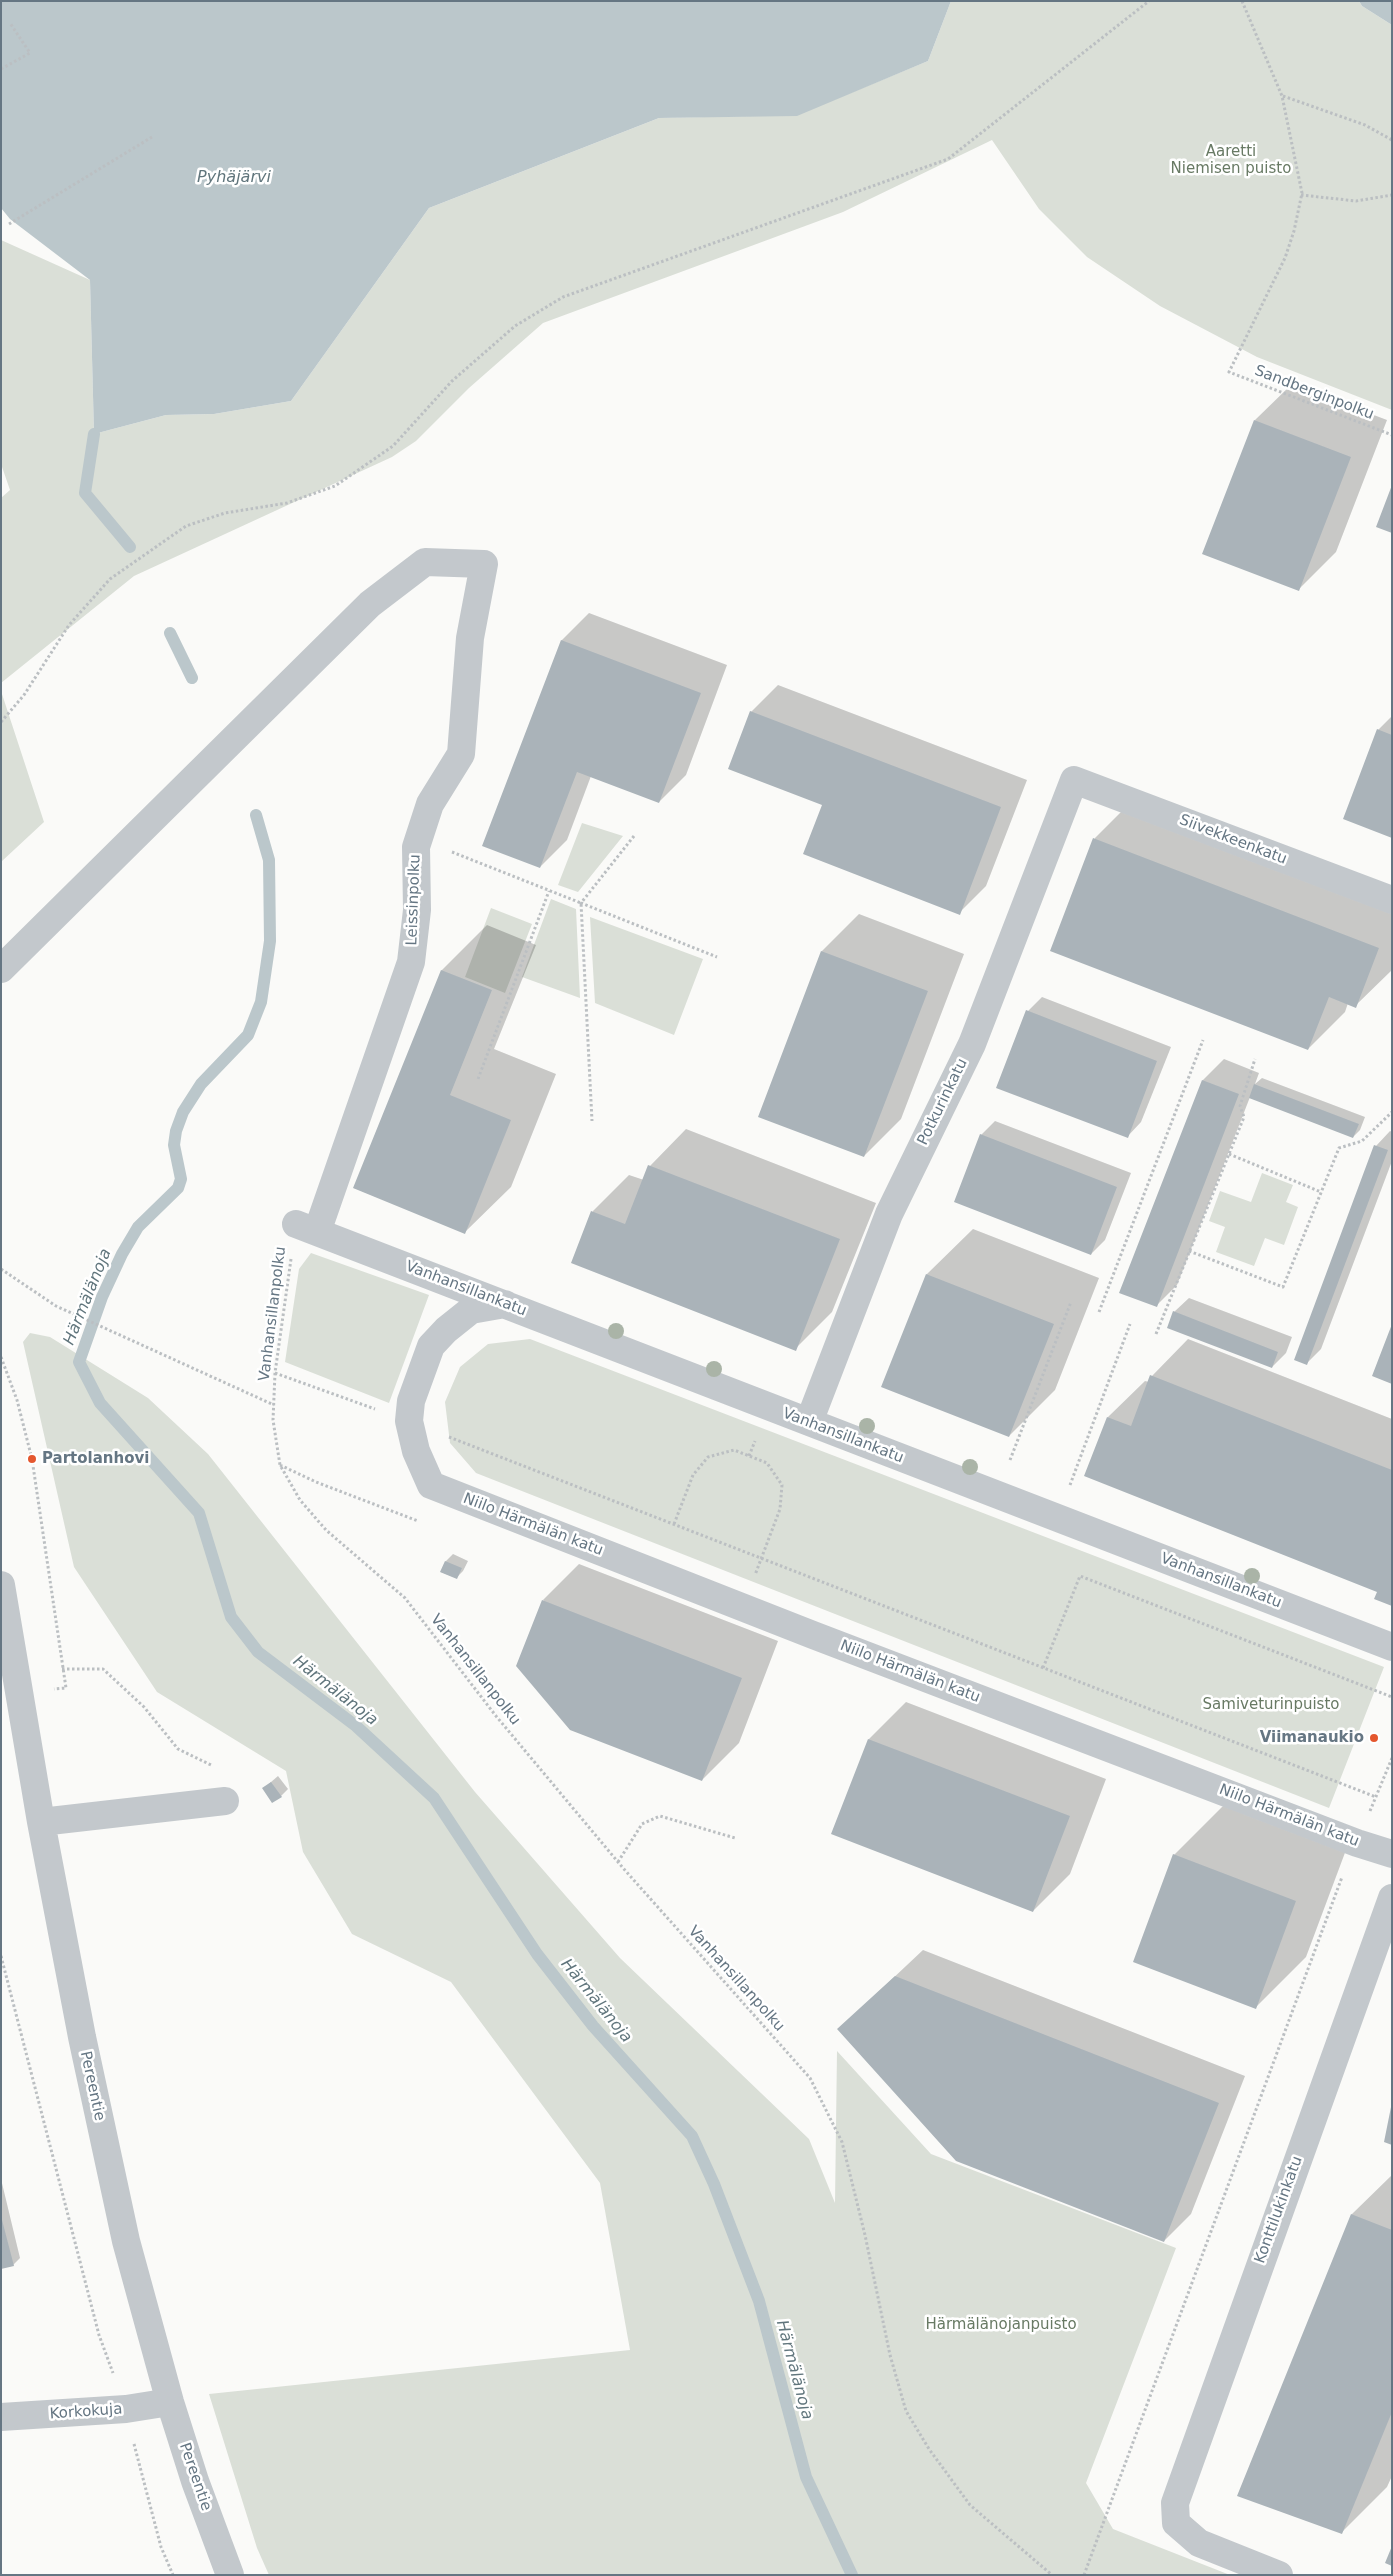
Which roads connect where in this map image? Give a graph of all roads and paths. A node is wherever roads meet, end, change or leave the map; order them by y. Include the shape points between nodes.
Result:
1 (1149, 1) edge
2 (1242, 1) edge
3 (10, 22) dead end
4 (1, 69) edge
5 (1282, 96) junction
6 (152, 137) dead end
7 (1392, 140) edge
8 (1301, 195) junction
9 (1392, 195) edge
10 (9, 224) dead end
11 (1392, 434) edge
12 (1, 722) edge
13 (1074, 780) joint
14 (634, 836) dead end
15 (419, 838) junction
16 (549, 890) junction
17 (1392, 900) edge
18 (581, 903) junction
19 (717, 956) dead end
20 (1, 969) edge
21 (1203, 1040) dead end
22 (1255, 1059) dead end
23 (478, 1079) dead end
24 (1392, 1112) edge
25 (592, 1121) dead end
26 (1229, 1154) junction
27 (1321, 1192) junction
28 (306, 1228) junction
29 (1189, 1251) junction
30 (1, 1269) edge
31 (1071, 1302) dead end
32 (505, 1304) junction
33 (1099, 1312) dead end
34 (1130, 1324) dead end
35 (1156, 1334) dead end
36 (1, 1357) edge
37 (275, 1373) junction
38 (274, 1405) junction
39 (409, 1421) junction
40 (809, 1422) junction
41 (280, 1465) junction
42 (1008, 1467) dead end
43 (316, 1482) dead end
44 (1068, 1490) dead end
45 (674, 1524) junction
46 (46, 1552) dead end
47 (761, 1558) junction
48 (1, 1585) edge
49 (743, 1607) junction
50 (1392, 1647) edge
51 (1043, 1668) junction
52 (62, 1669) dead end
53 (1392, 1696) edge
54 (1392, 1758) edge
55 (219, 1769) dead end
56 (1376, 1797) junction
57 (226, 1800) dead end
58 (41, 1822) junction
59 (736, 1838) dead end
60 (1357, 1843) junction
61 (1392, 1854) edge
62 (618, 1862) junction
63 (1392, 1898) edge
64 (1, 1956) edge
65 (170, 2402) junction
66 (126, 2409) junction
67 (1, 2417) edge
68 (173, 2575) edge
69 (230, 2575) edge
70 (1052, 2575) edge
71 (1084, 2575) edge
72 (1279, 2575) edge

1 - 12 path via 948,159 563,297 514,326 452,381 393,446 335,486 287,504 225,513 186,526 110,579 69,625 24,695
2 - 5 path
3 - 4 path via 30,53
5 - 7 path via 1365,125
5 - 8 path
6 - 10 path
8 - 9 path via 1356,201
8 - 11 path, Sandberginpolku via 1285,258 1229,372
13 - 17 street, Siivekkeenkatu
13 - 40 street, Potkurinkatu via 972,1044 889,1214
14 - 18 path
15 - 16 path
15 - 20 street, Leissinpolku via 430,804 461,754 470,638 484,564 425,562 370,604
15 - 28 street, Leissinpolku via 416,847 417,910 411,962 327,1204
16 - 18 path
16 - 23 path
18 - 19 path
18 - 25 path
21 - 33 path
22 - 26 path via 1240,1106 1244,1117
24 - 27 path via 1362,1141 1339,1148
26 - 27 path
26 - 29 path
27 - 29 path via 1283,1286
28 - 32 street, Vanhansillankatu
28 - 37 path, Vanhansillanpolku
29 - 35 path
30 - 38 path via 56,1306
31 - 42 path
32 - 39 street via 471,1310 431,1346 411,1401
32 - 40 street, Vanhansillankatu
34 - 44 path
36 - 46 path via 17,1400 32,1459
37 - 38 path, Vanhansillanpolku
37 - 39 path
38 - 41 path, Vanhansillanpolku
39 - 45 path
39 - 49 street, Niilo Härmälän katu via 416,1451 431,1484
40 - 50 street, Vanhansillankatu
41 - 43 path
41 - 62 path, Vanhansillanpolku via 300,1500 326,1530 405,1598 496,1716
45 - 47 path
45 - 47 path via 694,1475 708,1457 734,1450 767,1463 782,1485 780,1509
47 - 49 path
47 - 51 path
48 - 58 street, Pereentie
49 - 60 street, Niilo Härmälän katu
51 - 53 path via 1080,1576
51 - 56 path
52 - 55 path via 103,1669 144,1708 178,1749
54 - 56 path
56 - 60 path
57 - 58 street
58 - 65 street, Pereentie via 82,2037 126,2241
59 - 62 path via 660,1816 642,1824
60 - 61 street, Niilo Härmälän katu
60 - 71 path
62 - 70 path, Vanhansillanpolku via 810,2078 842,2142 890,2355 906,2411 970,2505
63 - 72 street, Konttilukinkatu via 1175,2503 1176,2523 1199,2544
64 - 66 path via 98,2335
65 - 66 street, Korkokuja
65 - 69 street, Pereentie
66 - 67 street, Korkokuja
66 - 68 path via 156,2530

